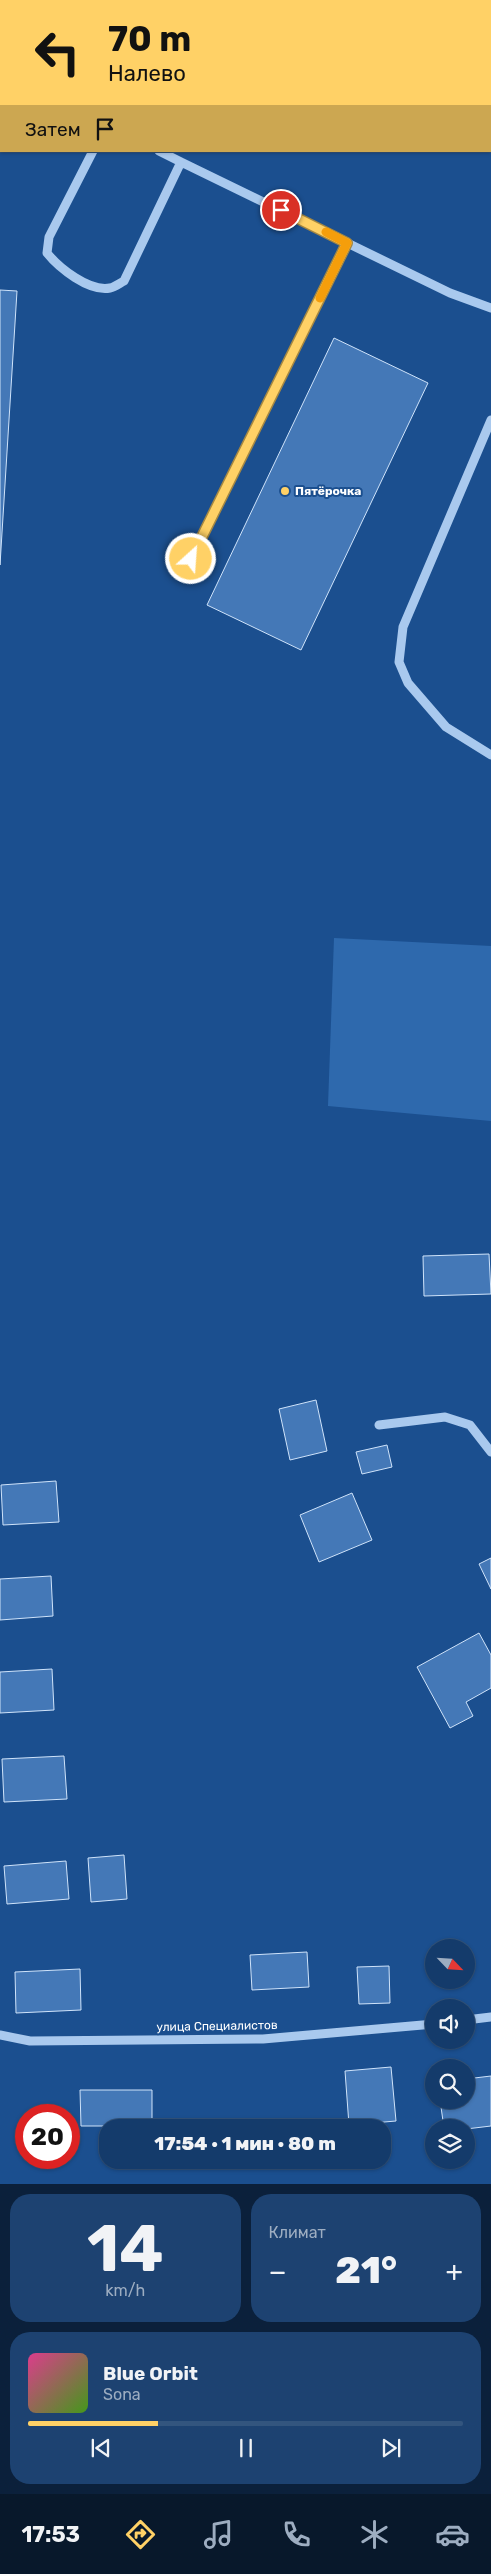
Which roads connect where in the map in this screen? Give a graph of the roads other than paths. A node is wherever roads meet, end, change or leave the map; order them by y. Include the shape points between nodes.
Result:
1 (92, 152) edge
2 (161, 152) edge
3 (181, 162) junction
4 (347, 243) junction
5 (491, 308) edge
6 (491, 420) edge
7 (191, 559) dead end
8 (491, 755) edge
9 (379, 1425) dead end
10 (491, 1452) edge
11 (491, 2016) edge
12 (475, 2019) edge
13 (425, 2025) edge
14 (0, 2035) edge

1 - 3 street via 49,237 47,253 58,267 97,288 112,288 124,280
2 - 3 street
3 - 4 street
4 - 5 street via 450,293
4 - 7 street
6 - 8 street via 403,627 399,662 408,683 446,727
9 - 10 street via 445,1417 470,1425
11 - 12 street
13 - 14 street, улица Специалистов via 262,2039 30,2041

